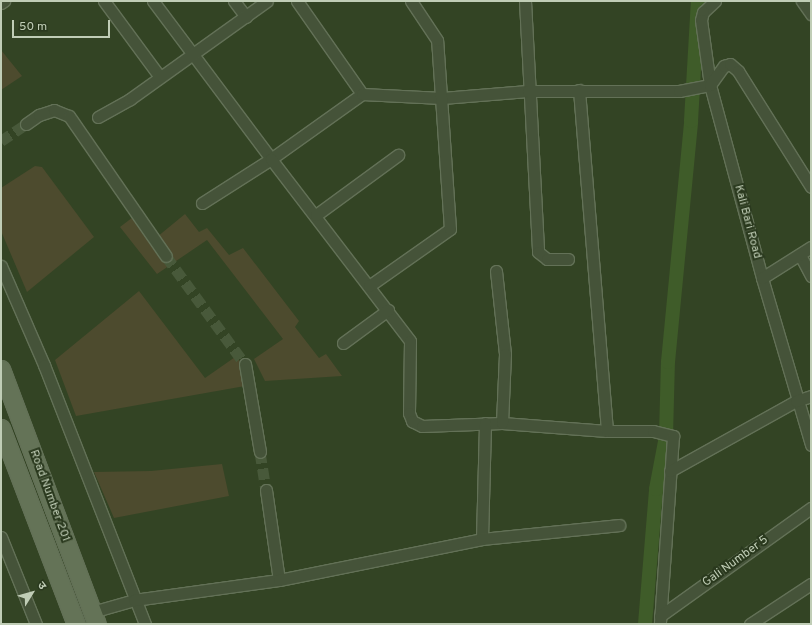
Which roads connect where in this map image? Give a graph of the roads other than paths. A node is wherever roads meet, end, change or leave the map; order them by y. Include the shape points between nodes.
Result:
1 (4, 1) edge
2 (104, 1) edge
3 (153, 1) edge
4 (234, 1) edge
5 (267, 1) edge
6 (297, 1) edge
7 (411, 1) edge
8 (525, 1) edge
9 (715, 1) edge
10 (802, 1) edge
11 (1, 4) edge
12 (811, 14) edge
13 (246, 17) junction
14 (192, 55) junction
15 (160, 77) junction
16 (710, 85) junction
17 (578, 90) junction
18 (528, 91) junction
19 (362, 94) junction
20 (442, 98) junction
21 (98, 118) dead end
22 (26, 124) tunnel mouth
23 (398, 155) dead end
24 (271, 159) junction
25 (811, 187) edge
26 (202, 203) dead end
27 (316, 215) junction
28 (811, 247) edge
29 (800, 255) junction
30 (166, 256) tunnel mouth
31 (568, 259) dead end
32 (1, 266) edge
33 (496, 271) dead end
34 (811, 276) edge
35 (762, 278) junction
36 (369, 286) junction
37 (388, 310) junction
38 (343, 343) dead end
39 (245, 364) tunnel mouth
40 (1, 369) edge
41 (811, 396) edge
42 (796, 401) junction
43 (485, 423) junction
44 (502, 423) junction
45 (1, 428) edge
46 (607, 431) junction
47 (811, 445) edge
48 (260, 452) tunnel mouth
49 (670, 471) junction
50 (266, 490) tunnel mouth
51 (811, 508) edge
52 (619, 525) dead end
53 (1, 537) edge
54 (482, 539) junction
55 (279, 580) junction
56 (811, 584) edge
57 (134, 600) junction
58 (94, 618) edge
59 (660, 620) edge
60 (36, 624) edge
61 (76, 624) edge
62 (145, 624) edge
63 (750, 624) edge

1 - 11 street
2 - 15 street
3 - 14 street
4 - 13 street
5 - 13 street
6 - 19 street
7 - 20 street via 437,40
8 - 18 street
9 - 16 street, Kali Bari Road via 703,12 701,20
10 - 12 street
13 - 14 street
14 - 15 street
14 - 24 street
15 - 21 street
16 - 17 street via 695,90 678,91
16 - 25 street via 724,66 734,66
16 - 35 street, Kali Bari Road
17 - 18 street
17 - 46 street
18 - 20 street
18 - 31 street via 538,252 544,258
19 - 20 street
19 - 24 street
20 - 36 street via 450,229
22 - 30 street via 39,115 54,110 69,116
23 - 27 street
24 - 26 street
24 - 27 street
27 - 36 street
28 - 29 street
29 - 34 street
29 - 35 street
32 - 57 street via 44,365
33 - 44 street via 505,354
35 - 42 street, Kali Bari Road
36 - 37 street
37 - 38 street
37 - 43 street via 410,341 409,413 412,421 422,426
39 - 48 street
40 - 58 main road, Road Number 201
41 - 42 street
42 - 47 street, Kali Bari Road
42 - 49 street
43 - 44 street
43 - 54 street
44 - 46 street
45 - 61 main road, Road Number 201
46 - 49 street via 653,431 672,435 675,440
49 - 59 street
50 - 55 street
51 - 59 street, Gali Number 5
52 - 54 street
53 - 60 street
54 - 55 street
55 - 57 street
56 - 63 street
57 - 58 street
57 - 62 street

